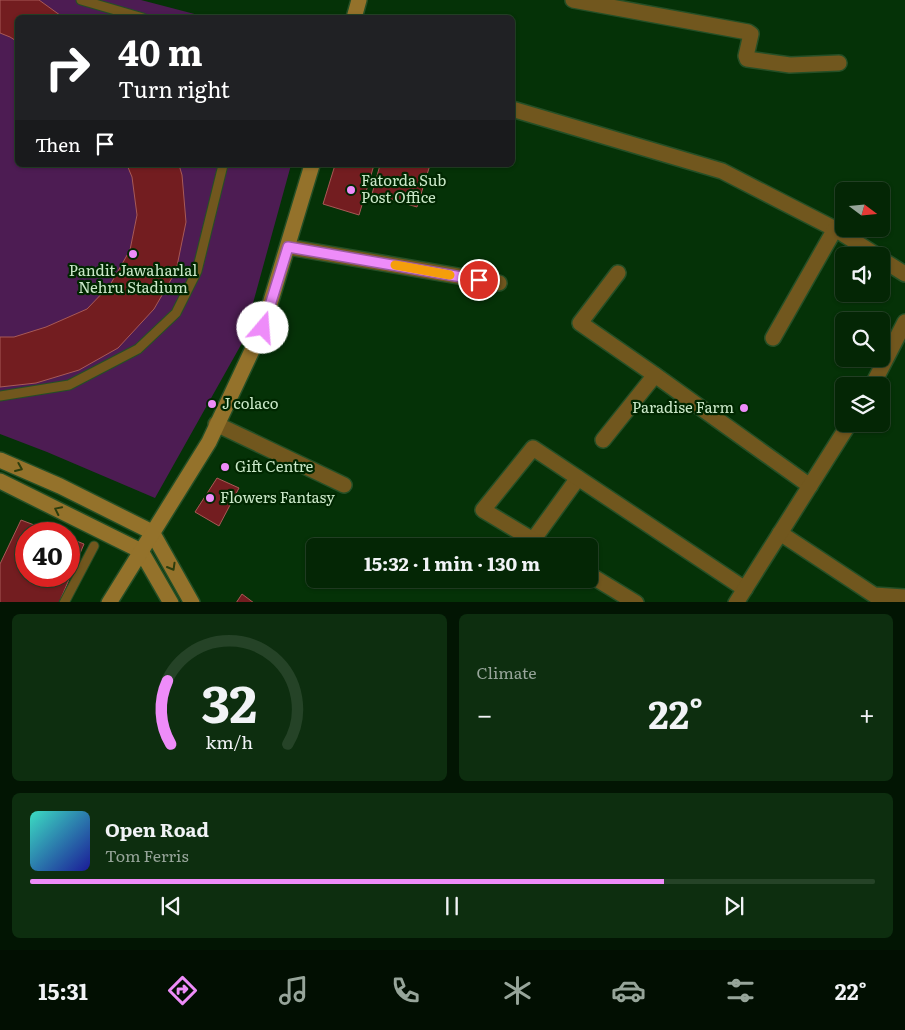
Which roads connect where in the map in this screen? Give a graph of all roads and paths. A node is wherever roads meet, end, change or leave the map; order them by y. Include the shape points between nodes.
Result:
1 (81, 0) edge
2 (573, 0) edge
3 (356, 1) edge
4 (133, 15) edge
5 (354, 15) edge
6 (839, 63) dead end
7 (515, 110) edge
8 (223, 167) edge
9 (311, 167) edge
10 (835, 229) joint
11 (849, 238) edge
12 (288, 247) junction
13 (864, 247) edge
14 (890, 265) edge
15 (618, 273) dead end
16 (905, 274) edge
17 (498, 283) dead end
18 (905, 322) edge
19 (774, 338) dead end
20 (655, 375) junction
21 (877, 377) edge
22 (0, 396) edge
23 (216, 424) junction
24 (844, 432) edge
25 (603, 440) dead end
26 (0, 460) edge
27 (578, 478) junction
28 (0, 482) edge
29 (344, 485) dead end
30 (810, 486) junction
31 (152, 532) junction
32 (780, 533) junction
33 (530, 538) edge
34 (541, 538) edge
35 (94, 546) dead end
36 (141, 551) junction
37 (598, 580) edge
38 (745, 589) junction
39 (905, 598) edge
40 (872, 599) edge
41 (64, 602) edge
42 (109, 602) edge
43 (171, 602) edge
44 (192, 602) edge
45 (636, 602) edge
46 (736, 602) edge

1 - 4 lane
2 - 6 street via 748,32 751,34 747,59 790,64
3 - 5 street
7 - 10 street via 722,171
8 - 22 lane via 197,271 176,313 138,349 69,385
9 - 12 street
10 - 19 street
11 - 13 street
12 - 17 street
12 - 23 street via 263,328
14 - 16 street
15 - 20 street via 580,323
18 - 21 street
20 - 25 street
20 - 30 street
23 - 29 street
23 - 31 street
24 - 30 street
26 -> 31 street
27 - 33 street via 533,448 483,510
27 - 34 street
27 - 38 street
36 -> 28 street
30 - 32 street
31 - 36 street
31 -> 44 street
32 - 38 street
32 - 40 street
35 - 41 lane
36 - 42 street
36 - 43 street
37 - 45 street
38 - 46 street
39 - 40 street

